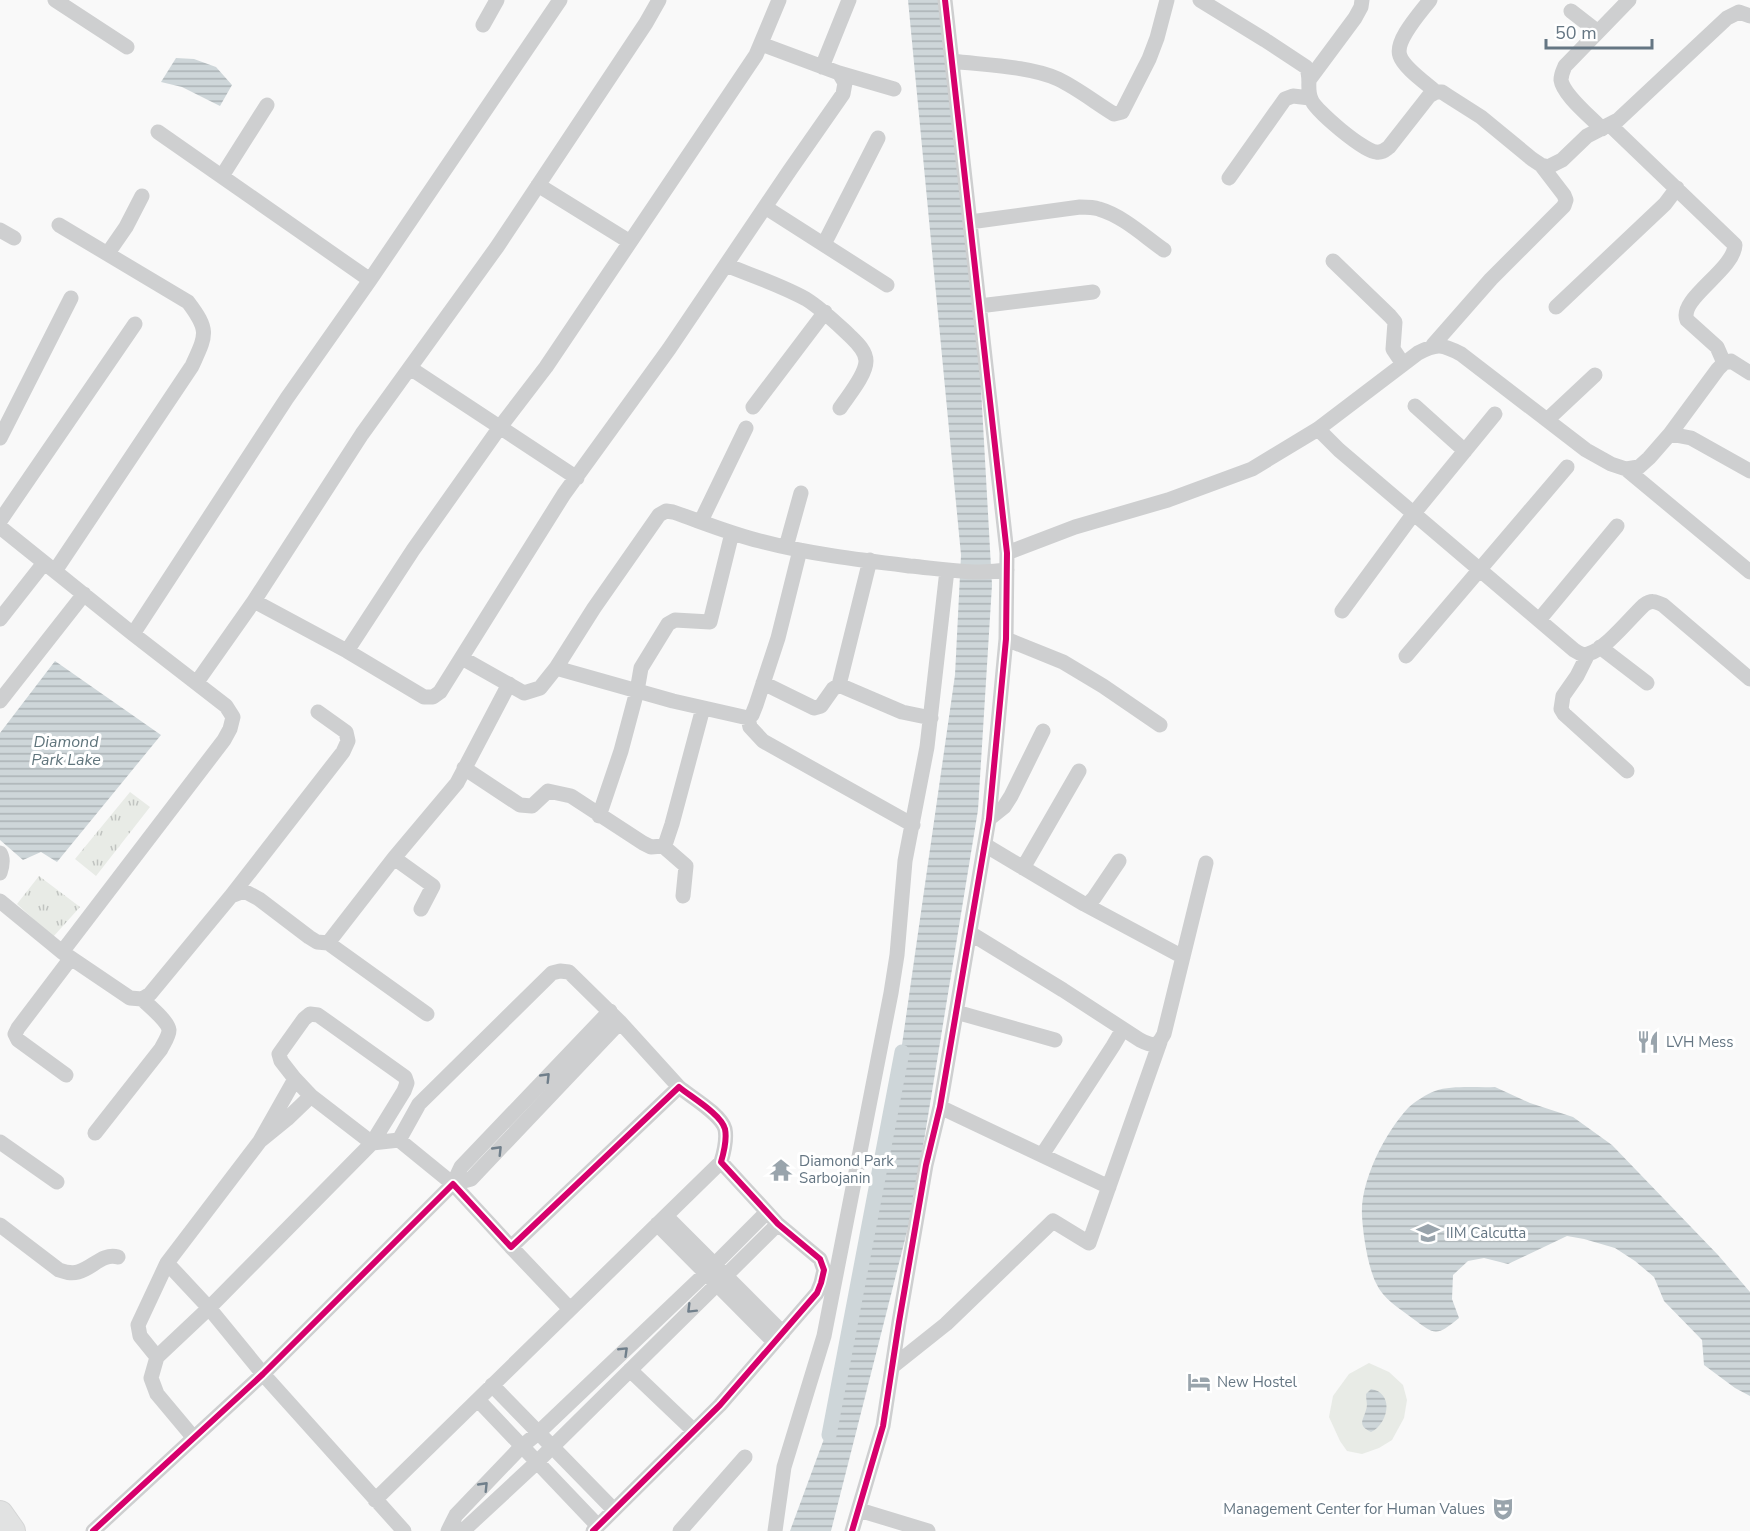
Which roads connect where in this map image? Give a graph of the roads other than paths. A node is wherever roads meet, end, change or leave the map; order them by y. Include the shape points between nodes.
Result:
1 (55, 0) edge
2 (497, 0) edge
3 (560, 0) edge
4 (659, 0) edge
5 (779, 0) edge
6 (849, 0) edge
7 (945, 0) edge
8 (1167, 0) edge
9 (1200, 0) edge
10 (1362, 0) edge
11 (1430, 0) edge
12 (1629, 0) edge
13 (1223, 6) edge
14 (1571, 11) dead end
15 (1750, 16) edge
16 (483, 25) dead end
17 (1598, 32) junction
18 (761, 44) junction
19 (128, 48) dead end
20 (952, 61) junction
21 (822, 67) junction
22 (838, 73) junction
23 (1310, 80) junction
24 (894, 89) dead end
25 (1436, 92) junction
26 (1310, 98) junction
27 (267, 105) dead end
28 (1606, 127) junction
29 (158, 132) dead end
30 (878, 138) dead end
31 (1541, 165) junction
32 (222, 176) junction
33 (1229, 178) dead end
34 (538, 185) junction
35 (1677, 188) junction
36 (142, 196) dead end
37 (765, 207) junction
38 (970, 222) junction
39 (59, 225) dead end
40 (0, 230) edge
41 (14, 238) dead end
42 (630, 242) junction
43 (824, 244) junction
44 (1164, 250) dead end
45 (108, 253) junction
46 (1333, 261) dead end
47 (726, 265) junction
48 (370, 280) junction
49 (887, 285) dead end
50 (1093, 292) dead end
51 (71, 298) dead end
52 (979, 306) junction
53 (1556, 307) dead end
54 (825, 312) junction
55 (135, 324) dead end
56 (1433, 345) junction
57 (1724, 363) junction
58 (1403, 364) junction
59 (1747, 366) edge
60 (410, 368) junction
61 (1595, 375) dead end
62 (1415, 406) dead end
63 (753, 407) dead end
64 (840, 408) dead end
65 (1496, 414) dead end
66 (1547, 420) junction
67 (500, 427) junction
68 (746, 428) dead end
69 (1318, 429) junction
70 (1670, 434) junction
71 (0, 438) edge
72 (1465, 451) junction
73 (1567, 467) dead end
74 (1626, 469) junction
75 (1750, 471) edge
76 (577, 478) junction
77 (801, 493) dead end
78 (1414, 513) junction
79 (0, 521) edge
80 (701, 521) junction
81 (0, 526) edge
82 (1617, 526) dead end
83 (732, 533) junction
84 (793, 548) junction
85 (1007, 553) junction
86 (870, 560) junction
87 (50, 567) junction
88 (950, 570) junction
89 (1480, 570) junction
90 (1002, 571) junction
91 (1750, 572) edge
92 (84, 594) junction
93 (254, 601) junction
94 (1342, 611) dead end
95 (0, 619) edge
96 (1539, 620) junction
97 (133, 634) junction
98 (1006, 639) junction
99 (347, 651) junction
100 (1594, 651) junction
101 (1406, 656) dead end
102 (462, 658) junction
103 (556, 668) junction
104 (1750, 679) edge
105 (197, 682) junction
106 (763, 683) junction
107 (1647, 683) dead end
108 (509, 684) junction
109 (839, 685) junction
110 (636, 691) junction
111 (0, 701) edge
112 (702, 708) junction
113 (318, 712) dead end
114 (748, 718) junction
115 (931, 718) junction
116 (1160, 725) dead end
117 (1043, 731) dead end
118 (464, 768) junction
119 (1079, 771) dead end
120 (1627, 771) dead end
121 (599, 816) junction
122 (989, 819) junction
123 (913, 825) junction
124 (985, 845) junction
125 (663, 846) junction
126 (0, 853) edge
127 (394, 858) junction
128 (1119, 861) dead end
129 (1206, 863) dead end
130 (1023, 868) junction
131 (0, 873) edge
132 (231, 896) junction
133 (683, 896) dead end
134 (0, 901) edge
135 (1084, 903) junction
136 (421, 909) dead end
137 (970, 933) junction
138 (328, 943) junction
139 (66, 955) junction
140 (1183, 957) junction
141 (142, 999) junction
142 (956, 1012) junction
143 (427, 1014) dead end
144 (615, 1017) junction
145 (1123, 1029) junction
146 (1055, 1040) dead end
147 (1160, 1042) junction
148 (66, 1075) dead end
149 (295, 1079) junction
150 (679, 1087) junction
151 (311, 1096) junction
152 (940, 1107) junction
153 (95, 1133) dead end
154 (399, 1140) junction
155 (260, 1141) junction
156 (0, 1142) edge
157 (372, 1143) junction
158 (1042, 1155) junction
159 (721, 1162) junction
160 (57, 1182) dead end
161 (453, 1184) junction
162 (1109, 1187) junction
163 (767, 1212) junction
164 (661, 1220) junction
165 (778, 1224) junction
166 (0, 1225) edge
167 (511, 1247) junction
168 (118, 1257) dead end
169 (167, 1263) junction
170 (715, 1275) junction
171 (209, 1308) junction
172 (570, 1309) junction
173 (778, 1338) junction
174 (157, 1357) junction
175 (892, 1367) junction
176 (630, 1370) junction
177 (262, 1374) junction
178 (492, 1386) junction
179 (478, 1400) junction
180 (694, 1431) junction
181 (538, 1433) junction
182 (194, 1437) junction
183 (521, 1447) junction
184 (552, 1447) junction
185 (745, 1456) dead end
186 (536, 1463) junction
187 (375, 1500) junction
188 (614, 1510) junction
189 (859, 1510) junction
190 (0, 1514) edge
191 (596, 1528) edge
192 (12, 1531) edge
193 (93, 1531) edge
194 (404, 1531) edge
195 (448, 1531) edge
196 (459, 1531) edge
197 (680, 1531) edge
198 (775, 1531) edge
199 (852, 1531) edge
200 (928, 1531) edge

1 - 19 street
2 - 16 street
3 - 48 street
4 - 34 street
5 - 18 street
6 - 21 street
7 - 20 street
8 - 20 street via 1149,59 1118,114 1048,75
9 - 13 street
10 - 23 street via 1355,18
11 - 25 street via 1401,40 1399,50 1405,65
12 - 17 street
13 - 23 street via 1306,67
14 - 17 street
15 - 28 street via 1739,12 1727,18 1663,80
17 - 28 street via 1565,66 1561,82
18 - 21 street
18 - 42 street
20 - 38 street
21 - 22 street
22 - 24 street
22 - 37 street via 845,83 843,94
23 - 26 street
25 - 26 street via 1383,152 1368,150 1336,126
25 - 31 street via 1481,117
26 - 33 street via 1286,99
27 - 32 street
28 - 31 street via 1587,136 1555,165
28 - 35 street
29 - 32 street
30 - 43 street
31 - 56 street via 1564,195 1564,206 1491,279
32 - 48 street
34 - 42 street
34 - 60 street
35 - 53 street
35 - 57 street via 1735,245 1733,255 1684,314 1717,347
36 - 45 street
37 - 43 street
37 - 47 street
38 - 44 street via 1094,207 1128,224
38 - 52 street
39 - 45 street
40 - 41 street
42 - 67 street via 546,367
43 - 49 street
45 - 87 street via 188,302 201,318 205,338 192,366
46 - 58 street via 1395,322 1393,349
47 - 54 street via 784,288
47 - 76 street
48 - 97 street via 287,398
50 - 52 street
51 - 71 street
52 - 85 street
54 - 63 street
54 - 64 street via 866,355 863,373
55 - 79 street
56 - 58 street
56 - 66 street via 1461,354
57 - 59 street
57 - 70 street
58 - 69 street
60 - 67 street
60 - 93 street via 362,434
61 - 66 street
62 - 72 street
65 - 72 street
66 - 74 street via 1586,450
67 - 76 street
67 - 99 street
68 - 80 street
69 - 78 street
69 - 85 street via 1252,469
70 - 74 street via 1639,467
70 - 75 street via 1691,438
72 - 78 street
73 - 89 street
74 - 91 street
76 - 102 street
77 - 84 street
78 - 89 street
78 - 94 street
80 - 83 street
80 - 103 street via 673,512 659,515
81 - 87 street
82 - 96 street
83 - 84 street
83 - 110 street via 710,622 675,620 668,624 640,668
84 - 86 street
84 - 106 street via 778,638
85 - 90 street
86 - 88 street
86 - 109 street
87 - 92 street
87 - 95 street
88 - 90 street
88 - 115 street
89 - 96 street
89 - 101 street
90 - 98 street
92 - 97 street
92 - 111 street
93 - 99 street
93 - 105 street
96 - 100 street via 1582,654
97 - 105 street
98 - 116 street via 1063,662
98 - 122 street
99 - 102 street via 424,697 440,692
100 - 104 street via 1644,605 1656,601
100 - 107 street
100 - 120 street via 1563,696 1561,709
102 - 108 street
103 - 108 street via 540,688 524,693
103 - 110 street
105 - 139 street via 226,706 233,717 230,729
106 - 109 street via 819,708
106 - 114 street
108 - 118 street
109 - 115 street via 902,712
110 - 112 street
110 - 121 street
112 - 114 street
112 - 125 street
113 - 132 street via 346,732 348,741 343,752
114 - 123 street via 750,727 763,741
115 - 123 street
117 - 122 street via 1011,796
118 - 121 street via 520,805 532,806 548,791 557,792 571,796
118 - 127 street via 457,783
119 - 130 street
121 - 125 street via 642,843
122 - 124 street
123 - 198 street via 905,861 897,955 880,1050 824,1336 784,1467
124 - 130 street
124 - 137 street
125 - 133 street via 686,866
126 - 131 street
127 - 136 street via 434,886
127 - 138 street
128 - 135 street via 1094,898
129 - 140 street
130 - 135 street
132 - 138 street via 244,891 317,942
132 - 141 street
134 - 139 street
135 - 140 street
137 - 142 street
137 - 145 street
138 - 143 street
139 - 141 street via 130,998
139 - 148 street via 15,1034
140 - 147 street
141 - 153 street via 166,1024 167,1037
142 - 146 street
142 - 152 street
144 - 150 street
144 - 154 street via 569,972 552,973 419,1104
161 -> 144 street via 460,1167
145 - 147 street via 1149,1044
145 - 158 street
147 - 162 street
149 - 151 street
149 - 155 street
149 - 157 street via 279,1053 310,1014 318,1015 405,1077 404,1091
150 - 159 street via 719,1120 724,1129 725,1149
150 - 167 street
151 - 155 street
151 - 157 street
152 - 158 street
152 - 175 street via 926,1165
154 - 157 street
154 - 161 street
155 - 169 street
156 - 160 street
157 - 171 street
158 - 162 street
159 - 163 street
159 - 164 street
161 - 167 street
161 - 177 street
162 - 175 street via 1089,1243 1053,1221 946,1324
163 - 165 street
163 - 170 street
164 - 170 street
164 - 172 street
165 - 170 street
165 - 173 street via 820,1259 824,1270 816,1293
166 - 168 street via 59,1270 69,1273 111,1256
167 - 172 street
169 - 171 street
169 - 174 street via 138,1325 140,1336
170 - 173 street
170 -> 176 street
181 -> 170 street
171 - 174 street
171 - 177 street
172 - 178 street
173 - 180 street
174 - 182 street via 151,1378 157,1394
175 - 189 street via 883,1426
176 - 180 street
176 - 184 street
177 - 182 street
177 - 187 street
178 - 179 street
178 - 181 street
179 - 183 street
179 - 187 street
180 - 188 street
181 - 183 street
181 - 184 street
182 - 193 street
183 - 186 street
195 -> 183 street via 456,1515
184 - 186 street
184 - 188 street
185 - 197 street
186 - 191 street
186 - 196 street
187 - 194 street
188 - 191 street
189 - 199 street
189 - 200 street
190 - 192 highway

